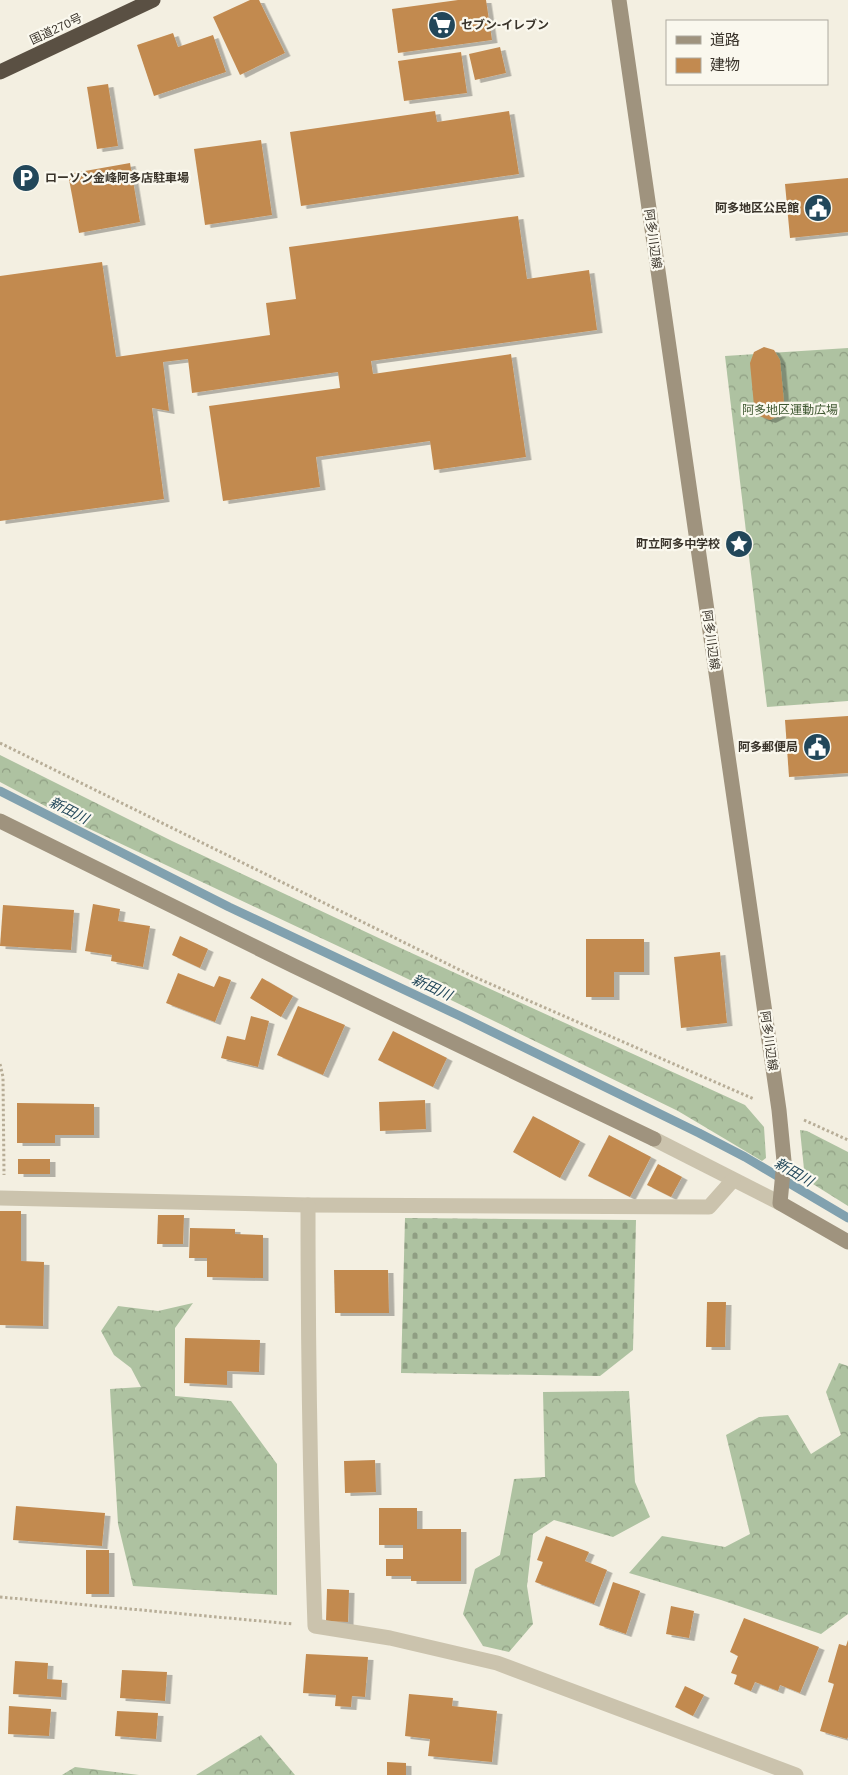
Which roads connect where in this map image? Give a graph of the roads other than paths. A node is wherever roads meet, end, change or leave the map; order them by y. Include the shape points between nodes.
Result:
1 (153, 0) edge
2 (618, 0) edge
3 (0, 72) edge
4 (0, 820) edge
5 (654, 1138) joint
6 (734, 1180) junction
7 (781, 1196) junction
8 (2, 1198) edge
9 (308, 1205) junction
10 (848, 1242) edge
11 (796, 1775) edge

1 - 3 highway, 国道270号
2 - 7 main road, 阿多川辺線 via 779,1110 784,1170
4 - 5 main road via 294,966
5 - 6 street
6 - 7 street
6 - 9 street via 709,1207
7 - 10 main road
8 - 9 street
9 - 11 street via 315,1626 390,1638 497,1663

